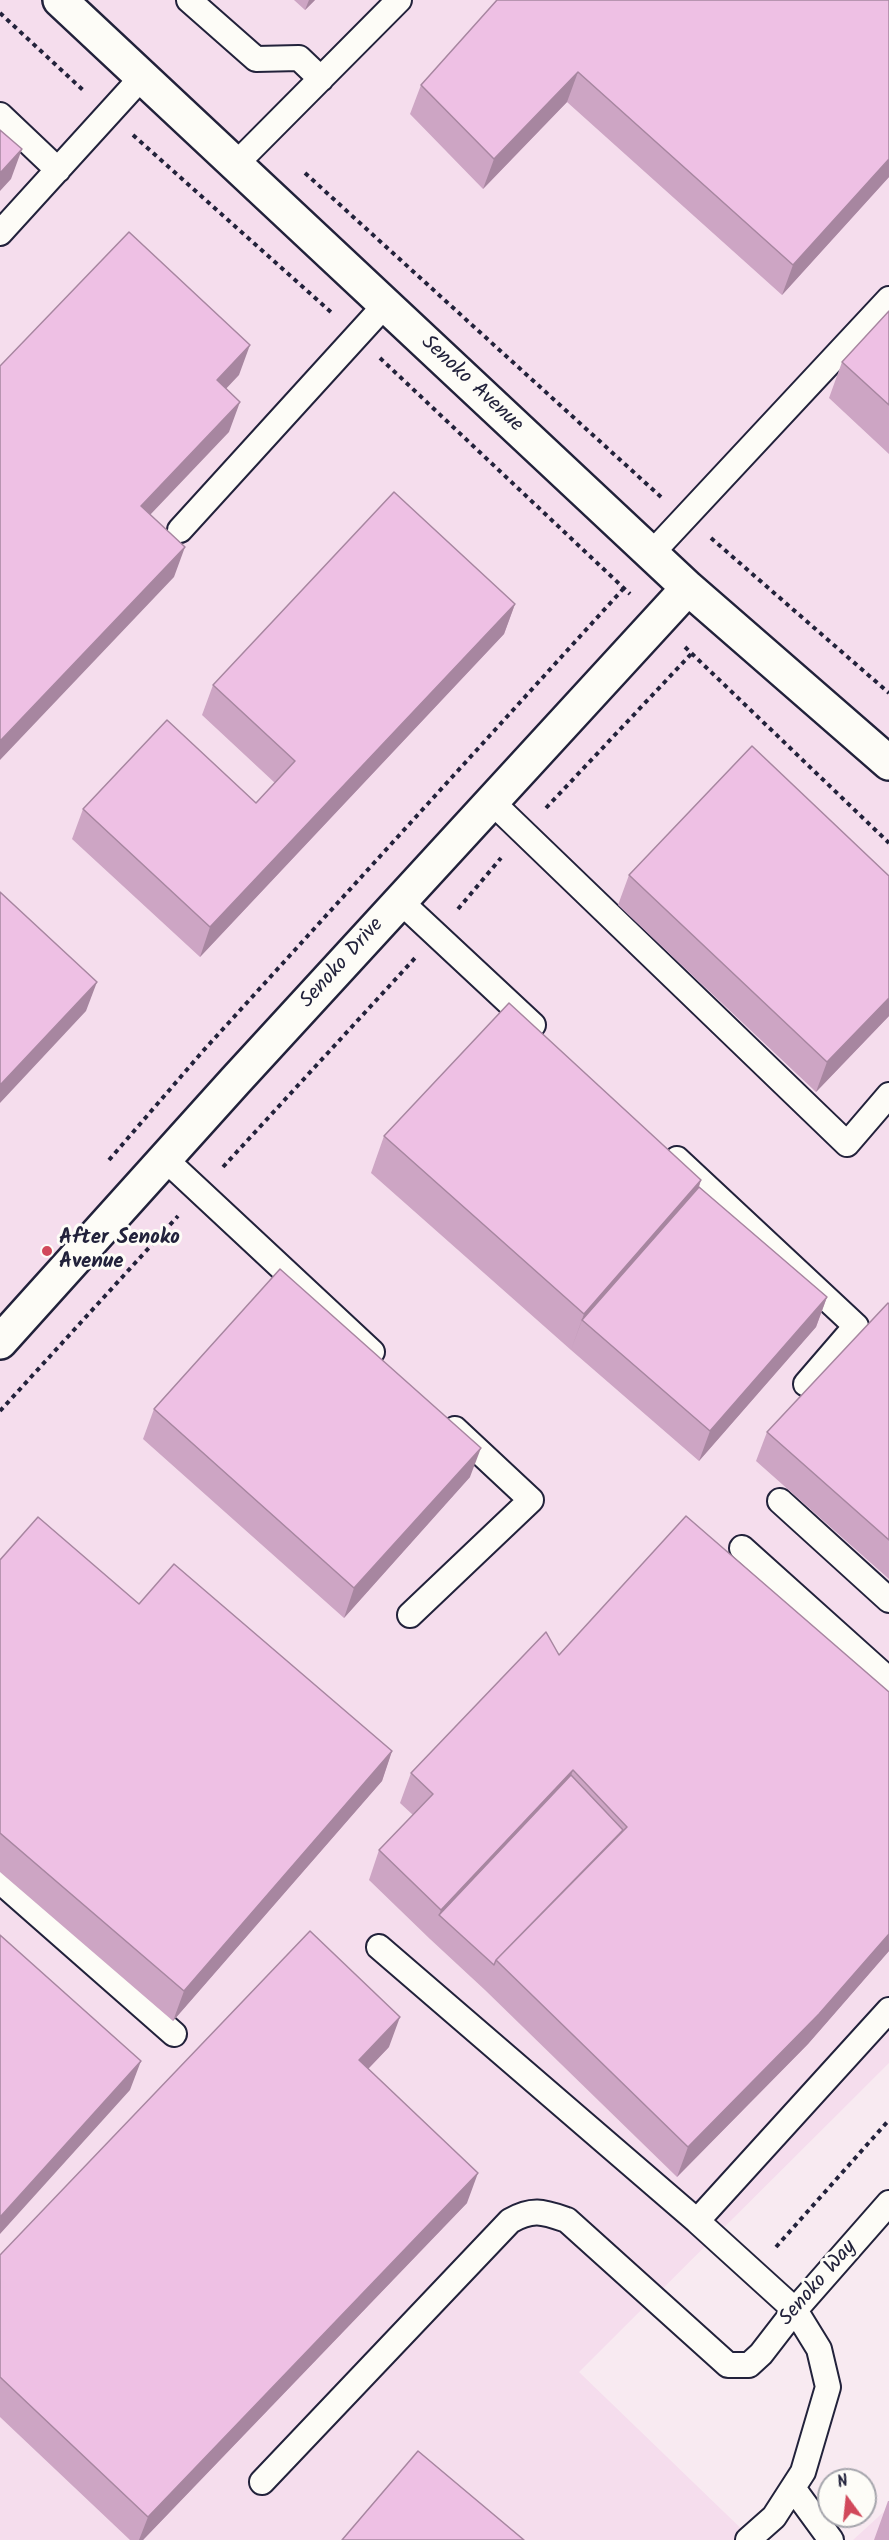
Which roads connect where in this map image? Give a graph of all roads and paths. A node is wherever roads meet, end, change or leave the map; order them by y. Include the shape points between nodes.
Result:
1 (60, 0) edge
2 (189, 0) edge
3 (399, 0) edge
4 (142, 77) junction
5 (321, 79) junction
6 (0, 115) edge
7 (264, 136) junction
8 (236, 164) junction
9 (58, 170) junction
10 (0, 233) edge
11 (889, 299) edge
12 (385, 304) junction
13 (686, 519) junction
14 (180, 530) dead end
15 (652, 553) junction
16 (624, 588) dead end
17 (688, 588) junction
18 (658, 620) junction
19 (692, 653) junction
20 (889, 693) edge
21 (889, 763) edge
22 (492, 802) junction
23 (523, 832) junction
24 (889, 843) edge
25 (400, 902) junction
26 (436, 935) junction
27 (550, 1041) edge
28 (203, 1052) dead end
29 (889, 1095) edge
30 (663, 1147) edge
31 (165, 1159) junction
32 (200, 1191) junction
33 (0, 1342) edge
34 (392, 1370) edge
35 (806, 1384) dead end
36 (0, 1411) edge
37 (435, 1411) edge
38 (780, 1501) dead end
39 (742, 1548) dead end
40 (889, 1599) edge
41 (410, 1615) dead end
42 (889, 1680) edge
43 (0, 1881) edge
44 (380, 1947) dead end
45 (889, 2010) edge
46 (174, 2034) dead end
47 (889, 2120) edge
48 (889, 2203) edge
49 (697, 2221) junction
50 (753, 2272) junction
51 (795, 2310) junction
52 (262, 2482) dead end
53 (793, 2488) junction
54 (748, 2540) edge
55 (831, 2540) edge

1 - 4 street, Senoko Avenue
2 - 5 lane via 256,59 299,58
3 - 5 lane
4 - 8 street, Senoko Avenue
4 - 9 lane
5 - 7 lane
6 - 9 lane
7 - 8 lane
7 - 13 path
8 - 12 street, Senoko Avenue
9 - 10 lane
11 - 13 lane
12 - 14 lane
12 - 15 street, Senoko Avenue
13 - 15 lane
13 - 20 path
15 - 17 street, Senoko Avenue
16 - 28 path
17 - 18 street, Senoko Drive
17 - 21 street, Senoko Avenue
18 - 19 path
18 - 22 street, Senoko Drive
19 - 23 path
19 - 24 path
22 - 23 lane
22 - 25 street, Senoko Drive
23 - 26 path
23 - 29 lane via 847,1143
25 - 26 lane
25 - 31 street, Senoko Drive
26 - 27 lane
26 - 32 path
30 - 35 lane via 856,1326
31 - 32 lane
31 - 33 street, Senoko Drive
32 - 34 lane
32 - 36 path
37 - 41 lane via 531,1500
38 - 40 lane
39 - 42 lane
43 - 46 lane
44 - 49 lane
45 - 49 lane
47 - 50 path
48 - 51 lane, Senoko Way
49 - 50 lane
50 - 51 lane
51 - 52 lane, Senoko Way via 749,2365 728,2365 567,2220 543,2212 525,2212 510,2221
51 - 53 lane via 819,2349 828,2387 803,2472
53 - 54 lane via 774,2517
53 - 55 lane

